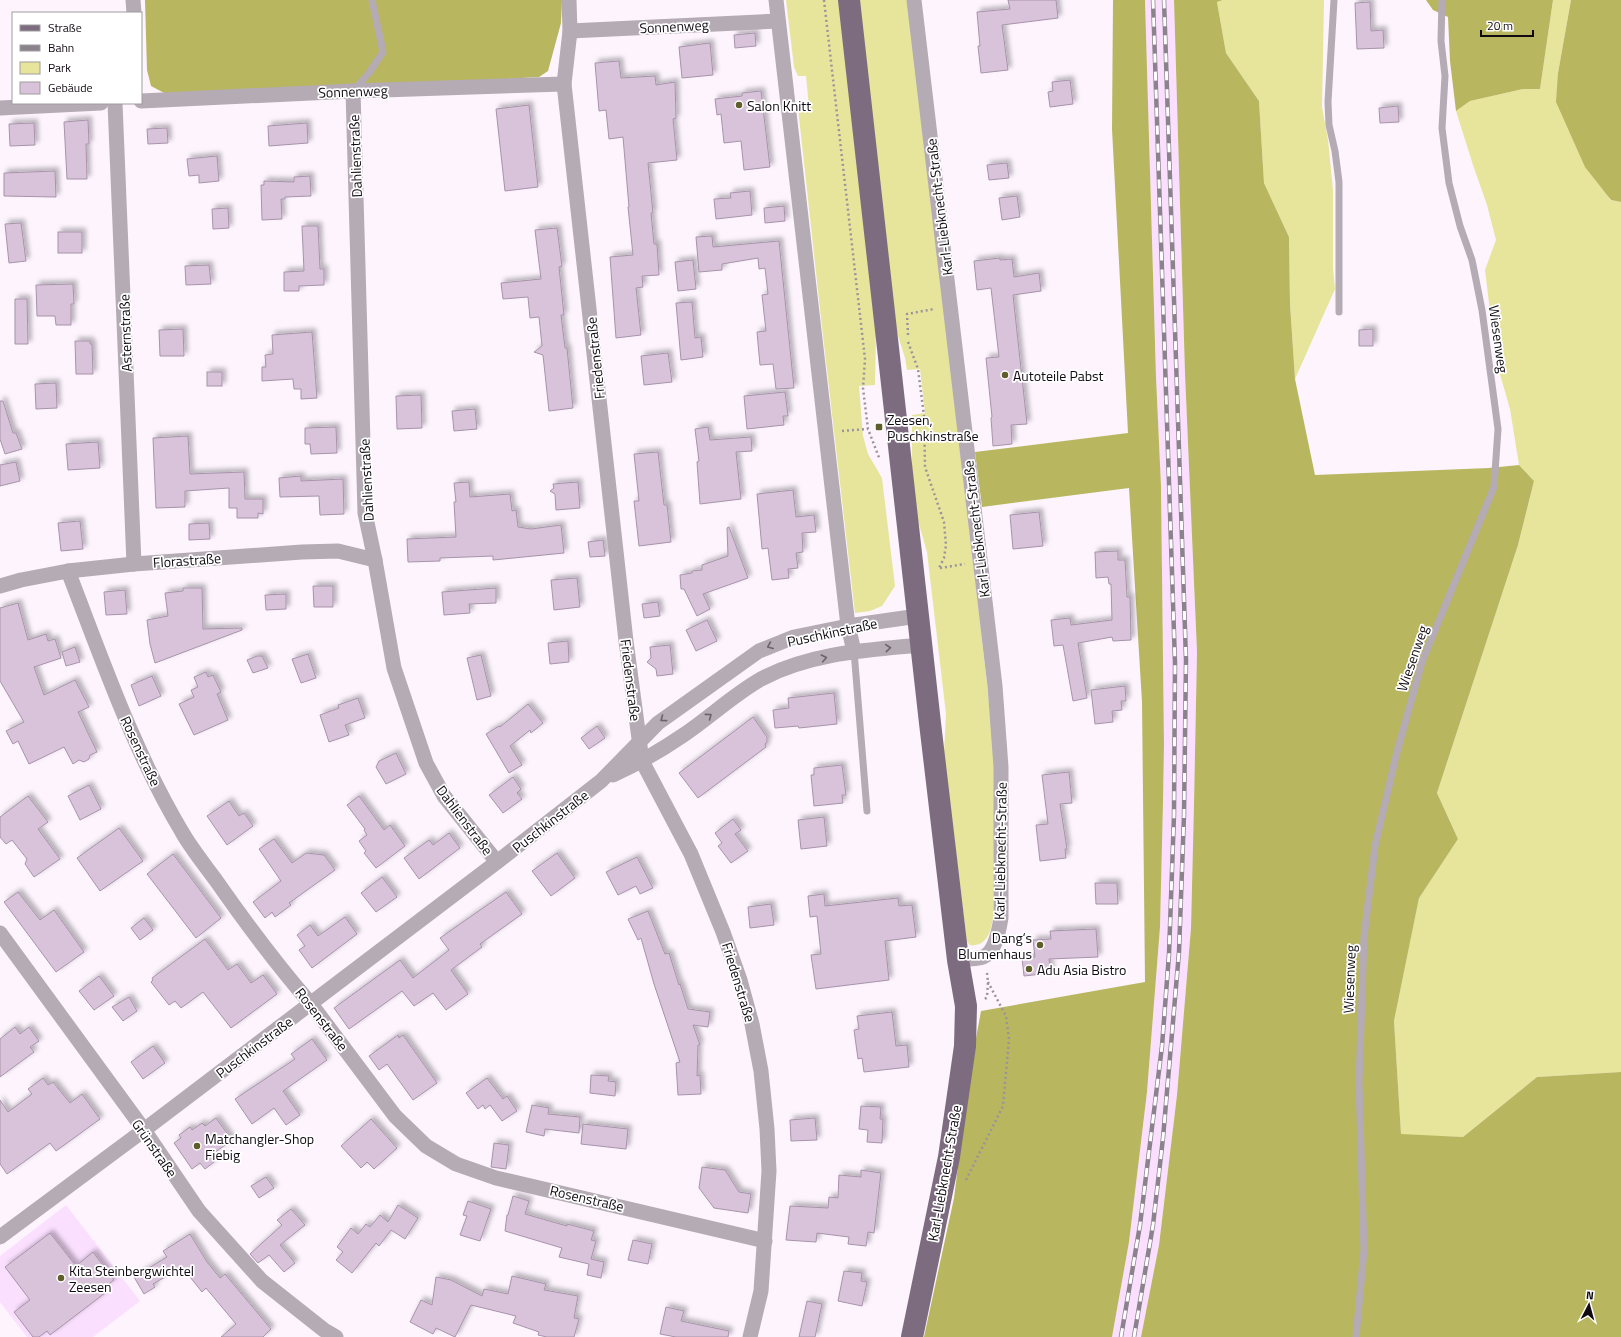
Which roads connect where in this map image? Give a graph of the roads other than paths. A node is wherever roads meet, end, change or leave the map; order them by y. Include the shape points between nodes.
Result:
1 (133, 0) edge
2 (372, 0) edge
3 (569, 0) edge
4 (776, 0) edge
5 (849, 0) edge
6 (914, 0) edge
7 (1334, 0) edge
8 (1442, 0) edge
9 (134, 12) edge
10 (778, 21) junction
11 (570, 31) junction
12 (564, 84) junction
13 (353, 91) junction
14 (142, 101) edge
15 (81, 104) edge
16 (115, 104) edge
17 (0, 108) edge
18 (1339, 312) dead end
19 (375, 560) junction
20 (134, 564) junction
21 (68, 571) junction
22 (0, 586) edge
23 (918, 616) junction
24 (848, 626) junction
25 (921, 646) junction
26 (854, 651) junction
27 (640, 742) junction
28 (642, 761) junction
29 (601, 781) junction
30 (867, 811) dead end
31 (497, 862) junction
32 (0, 933) edge
33 (958, 960) junction
34 (311, 1004) junction
35 (144, 1130) junction
36 (0, 1237) edge
37 (765, 1240) junction
38 (336, 1337) edge
39 (750, 1337) edge
40 (912, 1337) edge
41 (1356, 1337) edge

1 - 9 street
2 - 13 lane via 383,52
3 - 11 street, Friedenstraße
4 - 10 street
5 - 23 main road, Karl-Liebknecht-Straße
6 - 33 street, Karl-Liebknecht-Straße via 995,686 1001,767 999,934 994,946 984,957
7 - 18 lane via 1328,102 1329,125 1339,182
8 - 41 lane, Wiesenweg via 1441,41 1445,76 1442,128 1449,183 1472,260 1482,310 1498,429 1494,486 1422,662 1375,846 1364,937 1359,1082 1364,1250
10 - 11 street, Sonnenweg
10 - 24 street
11 - 12 street, Friedenstraße
12 - 13 street, Sonnenweg
12 - 27 street, Friedenstraße
13 - 14 street, Sonnenweg
13 - 19 street, Dahlienstraße via 365,513
15 - 17 street
16 - 20 street, Asternstraße
19 - 20 street, Florastraße via 338,551
19 - 31 street, Dahlienstraße via 394,668 426,763 444,796
20 - 21 street, Florastraße
21 - 22 street, Florastraße
21 - 34 street, Rosenstraße via 121,708 182,832 233,905
23 - 24 street, Puschkinstraße
23 - 25 main road, Karl-Liebknecht-Straße
24 - 26 street
24 -> 27 street, Puschkinstraße via 794,637 759,651 658,723
26 -> 25 street, Puschkinstraße
25 - 33 main road, Karl-Liebknecht-Straße
28 -> 26 street, Puschkinstraße via 682,736 761,679 798,663
26 - 30 lane
27 - 28 street, Friedenstraße
27 - 29 street, Puschkinstraße
28 - 29 street, Puschkinstraße
28 - 37 street, Friedenstraße via 692,854 740,980 752,1024 761,1071 767,1129 769,1171
29 - 31 street, Puschkinstraße
31 - 34 street, Puschkinstraße
32 - 35 street, Grünstraße
33 - 40 main road, Karl-Liebknecht-Straße via 966,1006 965,1046 949,1157
34 - 35 street, Puschkinstraße
34 - 37 street, Rosenstraße via 395,1116 426,1146 456,1164 496,1178
35 - 36 street, Puschkinstraße
35 - 38 street, Grünstraße via 199,1211 262,1281
37 - 39 street, Friedenstraße via 761,1290

